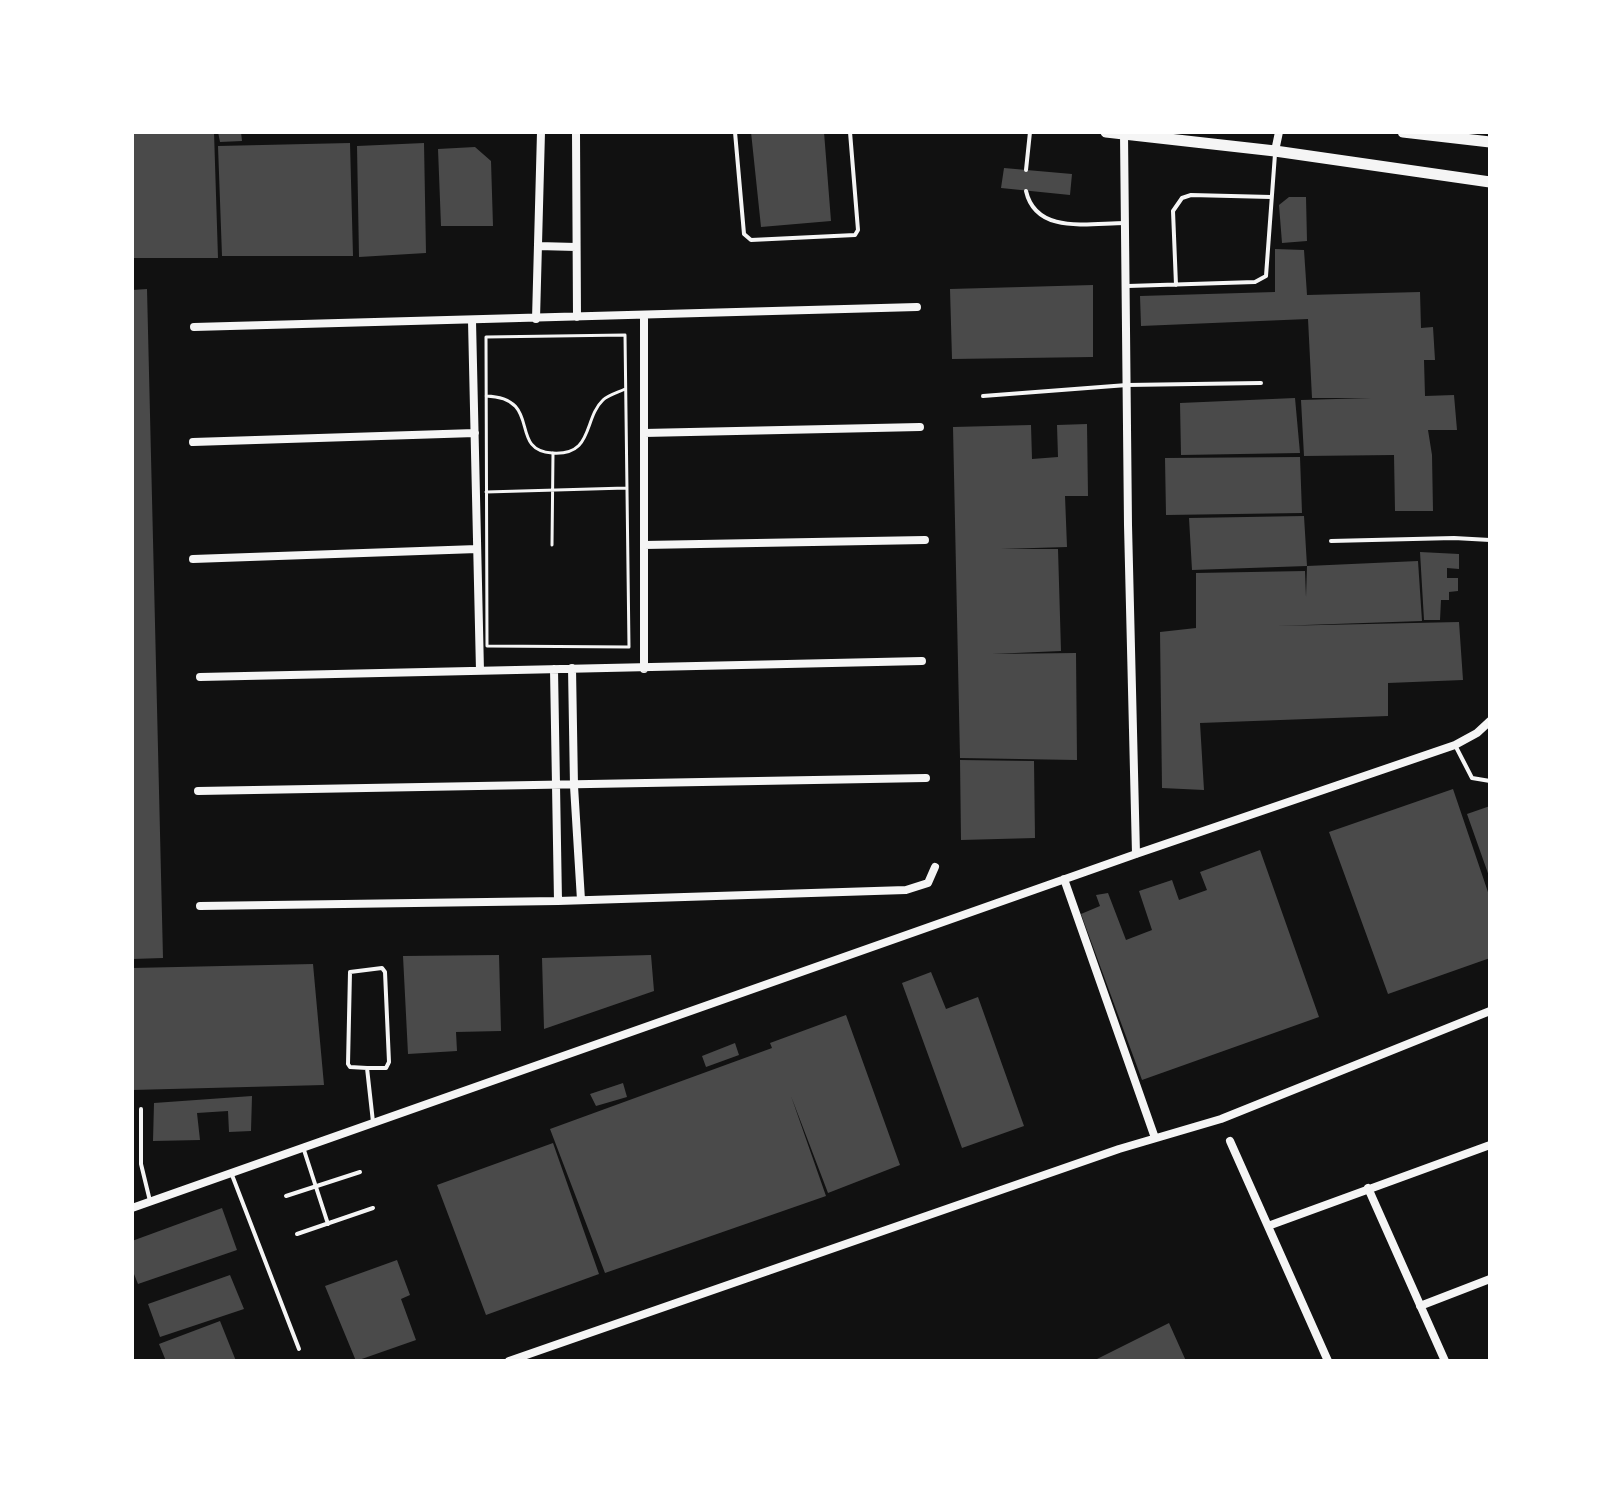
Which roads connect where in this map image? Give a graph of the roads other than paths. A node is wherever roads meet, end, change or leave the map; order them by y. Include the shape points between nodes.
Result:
1 (541, 132) edge
2 (576, 132) edge
3 (735, 132) edge
4 (850, 132) edge
5 (1030, 132) edge
6 (1106, 132) edge
7 (1279, 132) edge
8 (1403, 132) edge
9 (1124, 134) edge
10 (1490, 142) edge
11 (1275, 151) junction
12 (1026, 170) dead end
13 (1490, 182) edge
14 (1026, 191) dead end
15 (1271, 197) junction
16 (1125, 223) junction
17 (538, 246) junction
18 (576, 247) junction
19 (1176, 285) junction
20 (1125, 286) junction
21 (917, 307) dead end
22 (644, 315) junction
23 (577, 317) junction
24 (536, 319) junction
25 (472, 321) junction
26 (194, 327) dead end
27 (1261, 383) dead end
28 (1127, 385) junction
29 (983, 396) dead end
30 (920, 427) dead end
31 (475, 433) junction
32 (644, 433) junction
33 (193, 442) dead end
34 (925, 540) dead end
35 (1490, 540) edge
36 (1331, 541) dead end
37 (644, 545) junction
38 (477, 549) junction
39 (193, 559) dead end
40 (922, 661) dead end
41 (572, 668) junction
42 (554, 669) junction
43 (644, 669) junction
44 (480, 671) junction
45 (200, 677) dead end
46 (1490, 721) edge
47 (1455, 745) junction
48 (926, 778) dead end
49 (1490, 781) edge
50 (557, 786) junction
51 (574, 786) junction
52 (198, 791) dead end
53 (1136, 854) junction
54 (935, 867) dead end
55 (1064, 879) junction
56 (581, 900) junction
57 (558, 901) junction
58 (200, 906) dead end
59 (1490, 1011) edge
60 (367, 1068) junction
61 (141, 1109) dead end
62 (373, 1122) junction
63 (1155, 1138) junction
64 (1230, 1141) dead end
65 (1490, 1145) edge
66 (303, 1147) junction
67 (360, 1172) dead end
68 (231, 1173) junction
69 (315, 1186) junction
70 (1368, 1188) junction
71 (286, 1196) dead end
72 (150, 1201) junction
73 (132, 1208) edge
74 (373, 1208) dead end
75 (328, 1224) junction
76 (1268, 1226) junction
77 (297, 1234) dead end
78 (1490, 1279) edge
79 (1420, 1306) junction
80 (299, 1349) dead end
81 (509, 1361) edge
82 (1328, 1361) edge
83 (1445, 1361) edge

1 - 17 street
2 - 18 street
3 - 4 lane via 744,234 751,240 855,235
5 - 12 lane
6 - 9 main road
7 - 11 street
8 - 10 main road
9 - 11 main road
9 - 16 street
11 - 13 main road
11 - 15 lane
14 - 16 lane via 1029,203 1046,220
15 - 19 lane via 1266,276 1255,282
15 - 19 lane via 1191,195 1176,203
16 - 20 street
17 - 18 street
17 - 24 street
18 - 23 street
19 - 20 lane
20 - 28 street
21 - 22 street
22 - 23 street
22 - 32 street
23 - 24 street
24 - 25 street
25 - 26 street
25 - 31 street
27 - 28 lane
28 - 29 lane
28 - 53 street
30 - 32 street
31 - 33 street
31 - 38 street
32 - 37 street
34 - 37 street
35 - 36 lane
37 - 43 street
38 - 39 street
38 - 44 street
40 - 43 street
41 - 42 street
41 - 43 street
41 - 51 street
42 - 44 street
42 - 50 street
44 - 45 street
46 - 47 street
47 - 49 lane via 1472,778
47 - 53 street
48 - 51 street
50 - 51 street
50 - 52 street
50 - 57 street
51 - 56 street
53 - 55 street
54 - 56 street via 928,883 906,890
55 - 62 street
55 - 63 street
56 - 57 street
57 - 58 street
59 - 63 street via 1221,1119
60 - 60 lane via 348,1064 350,972 382,968 388,1066
60 - 62 lane
61 - 72 lane via 141,1164
62 - 66 street
63 - 81 street
64 - 76 street
65 - 70 street
66 - 68 street
66 - 69 lane
67 - 69 lane
68 - 72 street
68 - 80 lane
69 - 71 lane
69 - 75 lane
70 - 76 street
70 - 79 street
72 - 73 street
74 - 75 lane
75 - 77 lane
76 - 82 street
78 - 79 street
79 - 83 street

